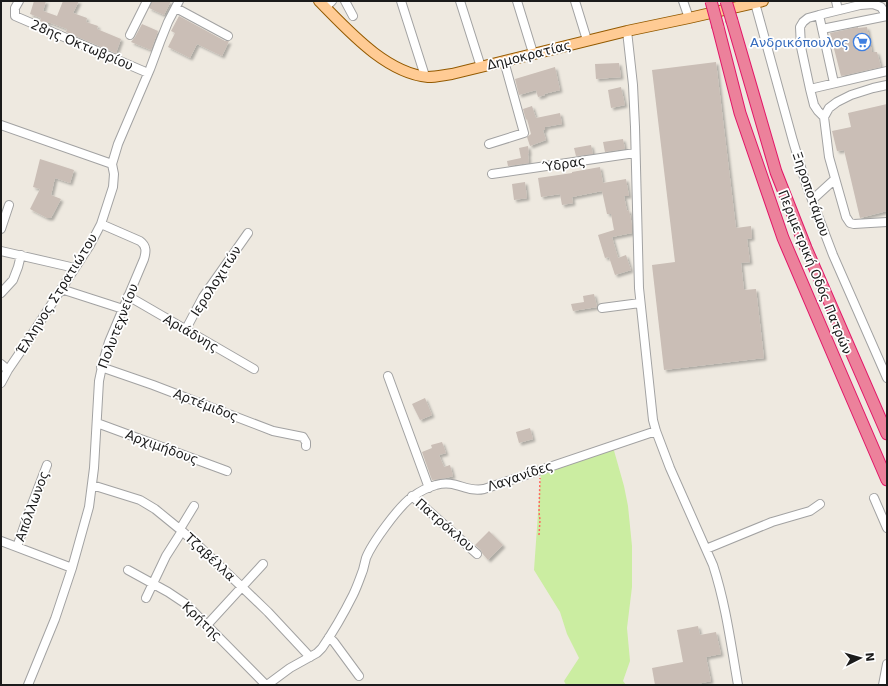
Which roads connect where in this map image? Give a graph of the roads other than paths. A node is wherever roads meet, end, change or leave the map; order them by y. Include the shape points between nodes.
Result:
1 (19, 1) edge
2 (147, 1) edge
3 (345, 1) edge
4 (401, 1) edge
5 (460, 1) edge
6 (517, 1) edge
7 (575, 1) edge
8 (683, 1) edge
9 (711, 1) edge
10 (726, 1) edge
11 (836, 1) edge
12 (759, 2) edge
13 (178, 3) edge
14 (325, 3) edge
15 (838, 10) junction
16 (819, 15) junction
17 (353, 16) dead end
18 (887, 16) edge
19 (690, 18) junction
20 (822, 29) junction
21 (627, 31) junction
22 (130, 35) dead end
23 (228, 36) dead end
24 (587, 40) junction
25 (533, 53) junction
26 (504, 61) junction
27 (481, 67) junction
28 (887, 71) edge
29 (148, 73) junction
30 (425, 76) junction
31 (834, 83) junction
32 (887, 85) edge
33 (810, 89) junction
34 (824, 117) junction
35 (1, 125) edge
36 (489, 144) dead end
37 (635, 153) junction
38 (112, 164) junction
39 (492, 174) dead end
40 (835, 179) junction
41 (812, 200) junction
42 (9, 205) dead end
43 (887, 222) edge
44 (101, 224) junction
45 (1, 229) edge
46 (248, 233) dead end
47 (1, 251) edge
48 (21, 255) junction
49 (75, 268) junction
50 (61, 289) junction
51 (1, 293) edge
52 (128, 296) junction
53 (640, 303) junction
54 (602, 308) dead end
55 (123, 309) junction
56 (186, 329) junction
57 (1, 364) edge
58 (101, 368) junction
59 (254, 369) dead end
60 (8, 370) junction
61 (388, 376) dead end
62 (887, 378) edge
63 (1, 383) edge
64 (97, 423) junction
65 (656, 431) junction
66 (887, 434) edge
67 (306, 446) dead end
68 (47, 464) dead end
69 (227, 472) dead end
70 (887, 480) edge
71 (92, 485) junction
72 (429, 488) junction
73 (412, 496) junction
74 (874, 498) dead end
75 (820, 504) dead end
76 (194, 506) dead end
77 (887, 528) edge
78 (181, 530) junction
79 (1, 541) edge
80 (17, 547) junction
81 (706, 549) junction
82 (477, 554) dead end
83 (263, 564) dead end
84 (72, 568) junction
85 (128, 570) dead end
86 (154, 583) junction
87 (242, 587) junction
88 (146, 598) dead end
89 (207, 625) junction
90 (329, 637) junction
91 (310, 657) junction
92 (887, 664) edge
93 (359, 676) dead end
94 (28, 685) edge
95 (267, 685) edge
96 (738, 685) edge
97 (883, 685) edge

1 - 29 street, 28ης Οκτωβρίου via 15,8 15,16
2 - 22 street
3 - 17 street
4 - 30 street
5 - 27 street
6 - 25 street
7 - 24 street
8 - 19 street
9 - 70 highway, Περιμετρική Οδός Πατρών, bridge via 740,113 783,238
10 - 66 highway, Περιμετρική Οδός Πατρών, bridge via 776,172 806,248
11 - 15 street
12 - 19 main road, Δημοκρατίας
12 - 41 street, Ξηροποτάμου via 793,142
13 - 23 street
13 - 29 street
14 - 30 main road, Δημοκρατίας via 358,39 381,58 406,72
15 - 16 street
15 - 18 street via 873,4 881,7
16 - 20 street
16 - 33 street via 808,18 800,27 801,47
18 - 20 street
19 - 21 main road, Δημοκρατίας
20 - 31 street
21 - 24 main road, Δημοκρατίας
21 - 37 street via 633,91
24 - 25 main road, Δημοκρατίας
25 - 26 main road, Δημοκρατίας
26 - 27 main road, Δημοκρατίας
26 - 36 street via 524,133
27 - 30 main road, Δημοκρατίας via 439,76
28 - 31 street
29 - 38 street
31 - 33 street
32 - 34 street via 851,95 837,102 829,108
33 - 34 street via 814,105
34 - 40 street via 829,157
35 - 38 street
37 - 39 street, Ύδρας
37 - 53 street
38 - 44 street via 113,187
40 - 41 street
40 - 43 street via 850,223
41 - 62 street, Ξηροποτάμου via 833,255
42 - 45 street
44 - 49 street, Έλληνος Στρατιώτου
44 - 52 street, Πολυτεχνείου via 138,239 145,246 144,259
46 - 56 street, Ιερολοχιτών via 203,297
47 - 48 street
48 - 49 street
48 - 51 street via 13,280
49 - 50 street, Έλληνος Στρατιώτου
50 - 55 street
50 - 60 street, Έλληνος Στρατιώτου
52 - 55 street, Πολυτεχνείου
52 - 56 street, Αριάδνης
53 - 54 street
53 - 65 street via 651,410
55 - 58 street, Πολυτεχνείου
56 - 59 street, Αριάδνης
57 - 60 street
58 - 64 street, Πολυτεχνείου
58 - 67 street, Αρτέμιδος via 273,431 303,437
60 - 63 street, Έλληνος Στρατιώτου
61 - 72 street
64 - 69 street, Αρχιμήδους
64 - 71 street, Πολυτεχνείου
65 - 72 street, Λαγανίδες via 484,489 470,489 447,483
65 - 81 street via 680,494
68 - 80 street, Απόλλωνος
71 - 78 street, Τζαβέλλα via 144,502
71 - 84 street, Πολυτεχνείου
72 - 73 street, Λαγανίδες
73 - 82 street, Πατρόκλου
73 - 90 street, Λαγανίδες via 389,522 372,547 353,595
74 - 77 street
75 - 81 street via 810,511 772,522
76 - 78 street
78 - 86 street
78 - 87 street, Τζαβέλλα
79 - 80 street
80 - 84 street
81 - 96 street via 722,596
83 - 87 street
84 - 94 street, Πολυτεχνείου via 54,624
85 - 86 street, Κρήτης
86 - 88 street
86 - 89 street, Κρήτης via 186,604
87 - 89 street
87 - 91 street, Τζαβέλλα
89 - 95 street, Κρήτης
90 - 91 street, Λαγανίδες via 320,650
90 - 93 street
91 - 95 street, Λαγανίδες
92 - 97 street

